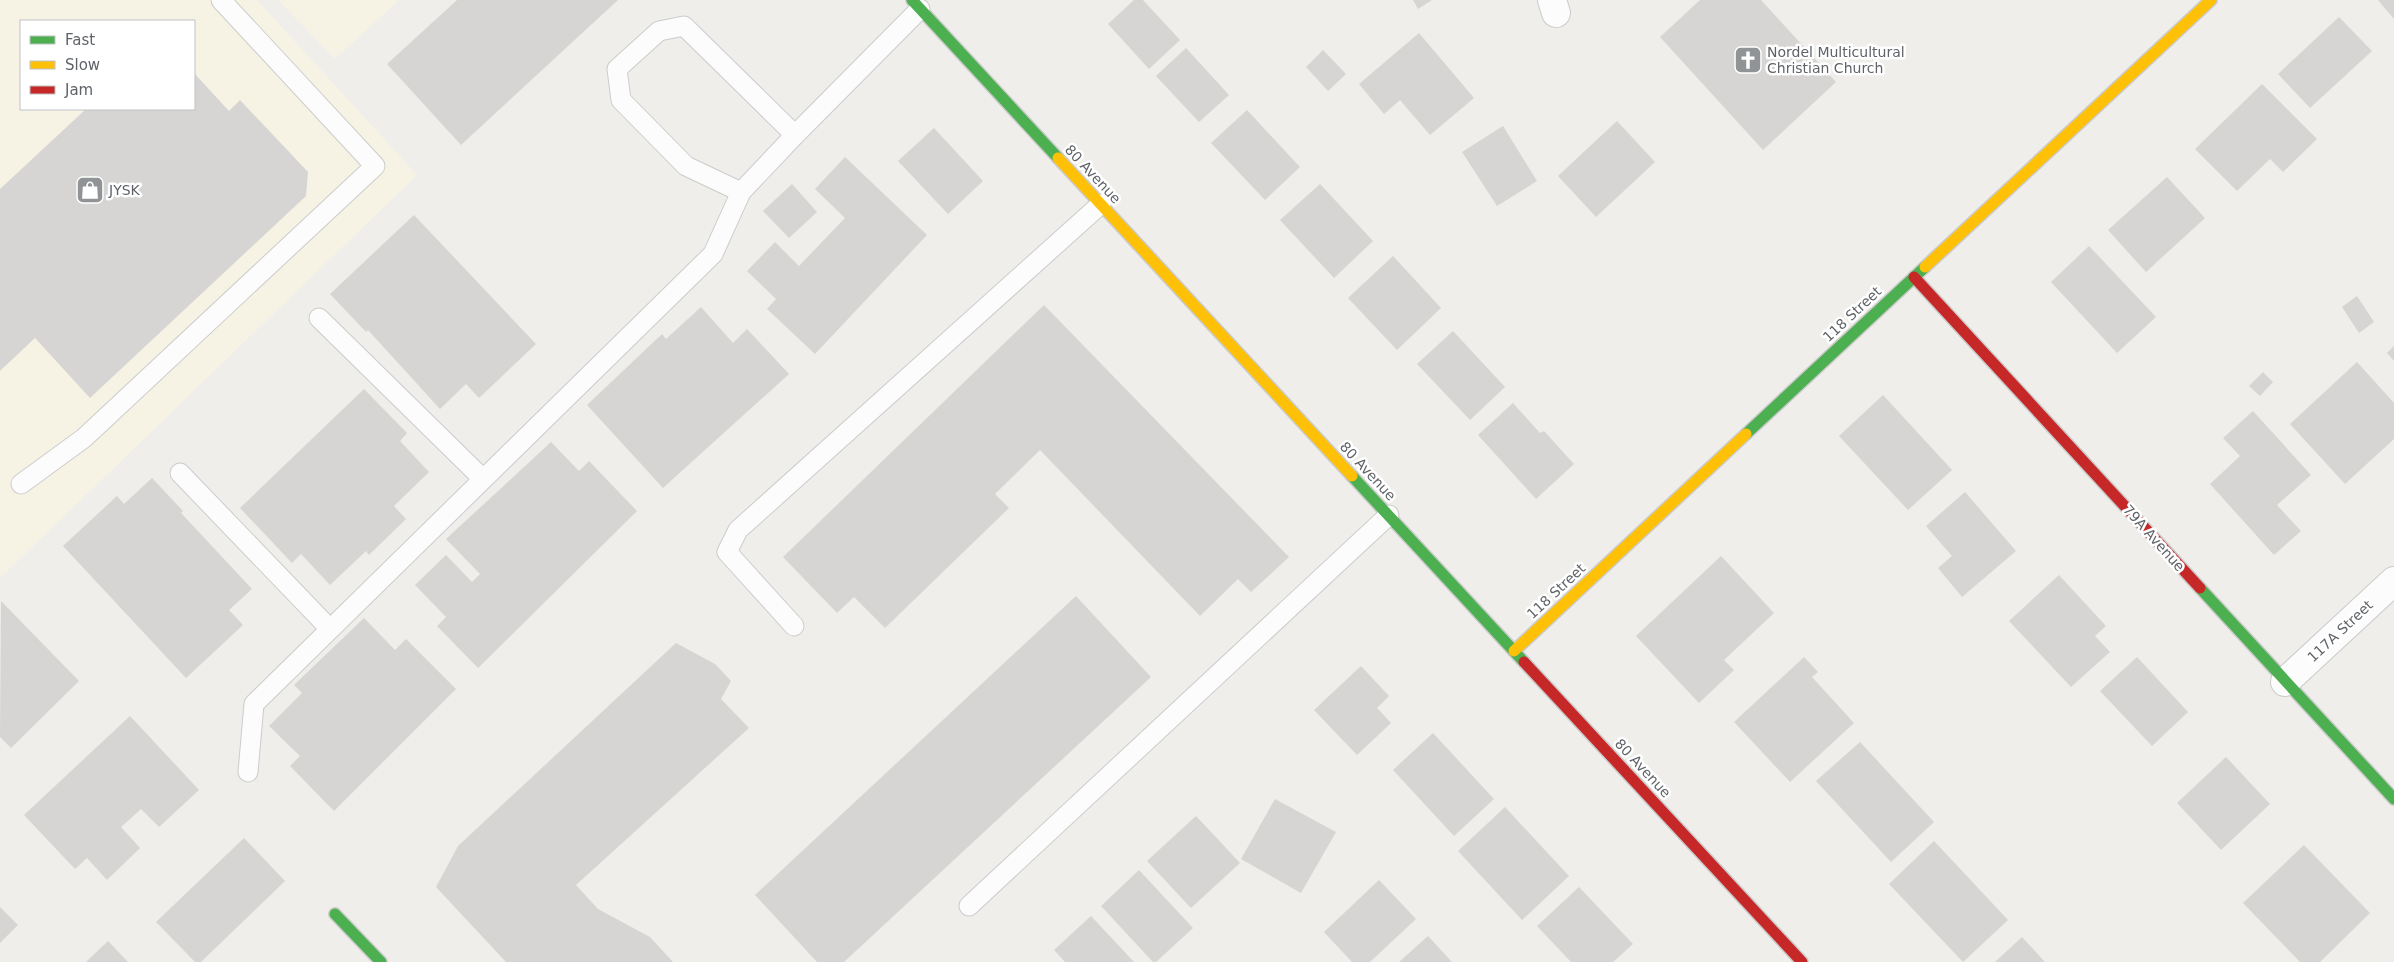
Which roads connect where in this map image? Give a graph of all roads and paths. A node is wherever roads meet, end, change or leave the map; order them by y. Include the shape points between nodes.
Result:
1 (221, 0) edge
2 (2211, 0) edge
3 (921, 3) edge
4 (795, 135) junction
5 (741, 192) junction
6 (1101, 204) junction
7 (1914, 277) junction
8 (319, 318) dead end
9 (180, 473) dead end
10 (483, 479) junction
11 (21, 484) dead end
12 (1388, 515) junction
13 (2394, 581) edge
14 (794, 626) dead end
15 (330, 629) junction
16 (1514, 651) junction
17 (2285, 682) junction
18 (248, 772) dead end
19 (2394, 799) edge
20 (969, 906) dead end
21 (335, 914) dead end
22 (381, 962) edge
23 (1802, 962) edge

1 - 11 lane via 375,166 84,438
2 - 7 street, 118 Street
3 - 4 lane
3 - 6 street, 80 Avenue
4 - 5 lane
4 - 5 lane via 684,26 658,32 617,69 621,100 686,166
5 - 10 lane via 713,254
6 - 12 street, 80 Avenue
6 - 14 lane via 738,530 727,552
7 - 16 street, 118 Street
7 - 17 street, 79A Avenue
8 - 10 lane
9 - 15 lane
10 - 15 lane
12 - 16 street, 80 Avenue
12 - 20 lane
13 - 17 street, 117A Street
15 - 18 lane via 254,704
16 - 23 street, 80 Avenue
17 - 19 street, 79A Avenue
21 - 22 street

